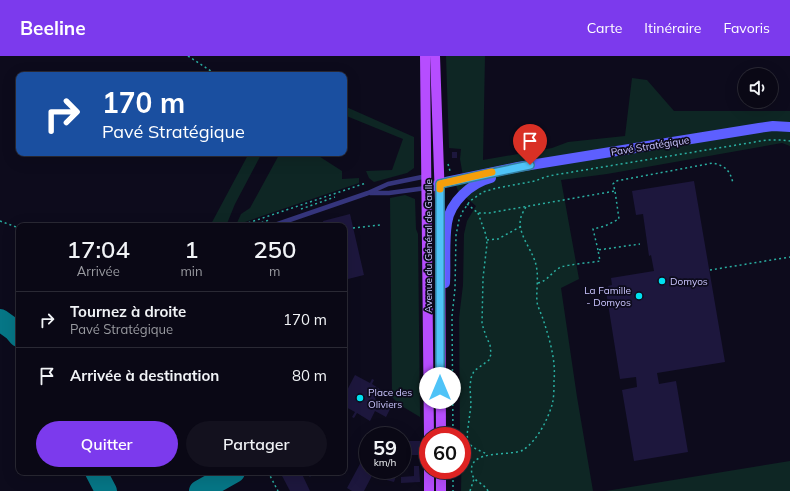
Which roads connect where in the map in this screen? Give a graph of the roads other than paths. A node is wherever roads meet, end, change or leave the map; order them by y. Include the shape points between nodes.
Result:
1 (425, 56) edge
2 (435, 56) edge
3 (787, 127) edge
4 (543, 163) junction
5 (427, 176) junction
6 (440, 180) junction
7 (427, 188) junction
8 (368, 193) junction
9 (281, 223) edge
10 (440, 306) junction
11 (428, 427) edge
12 (440, 427) edge
13 (429, 479) edge
14 (441, 479) edge
15 (429, 491) edge
16 (441, 491) edge

1 - 5 main road, Avenue du Général de Gaulle
2 - 6 main road, Avenue du Général de Gaulle
3 - 4 main road, Pavé Stratégique via 759,128
4 - 6 main road, Pavé Stratégique
4 - 10 main road via 482,180 456,202 447,223 445,281
5 - 6 main road
5 - 7 main road, Avenue du Général de Gaulle
5 - 8 lane via 396,182
6 - 7 main road, Pavé Stratégique
6 - 10 main road, Avenue du Général de Gaulle
7 - 8 lane
7 - 11 main road, Avenue du Général de Gaulle
8 - 9 lane
10 - 12 main road, Avenue du Général de Gaulle
13 - 15 main road
14 - 16 main road

